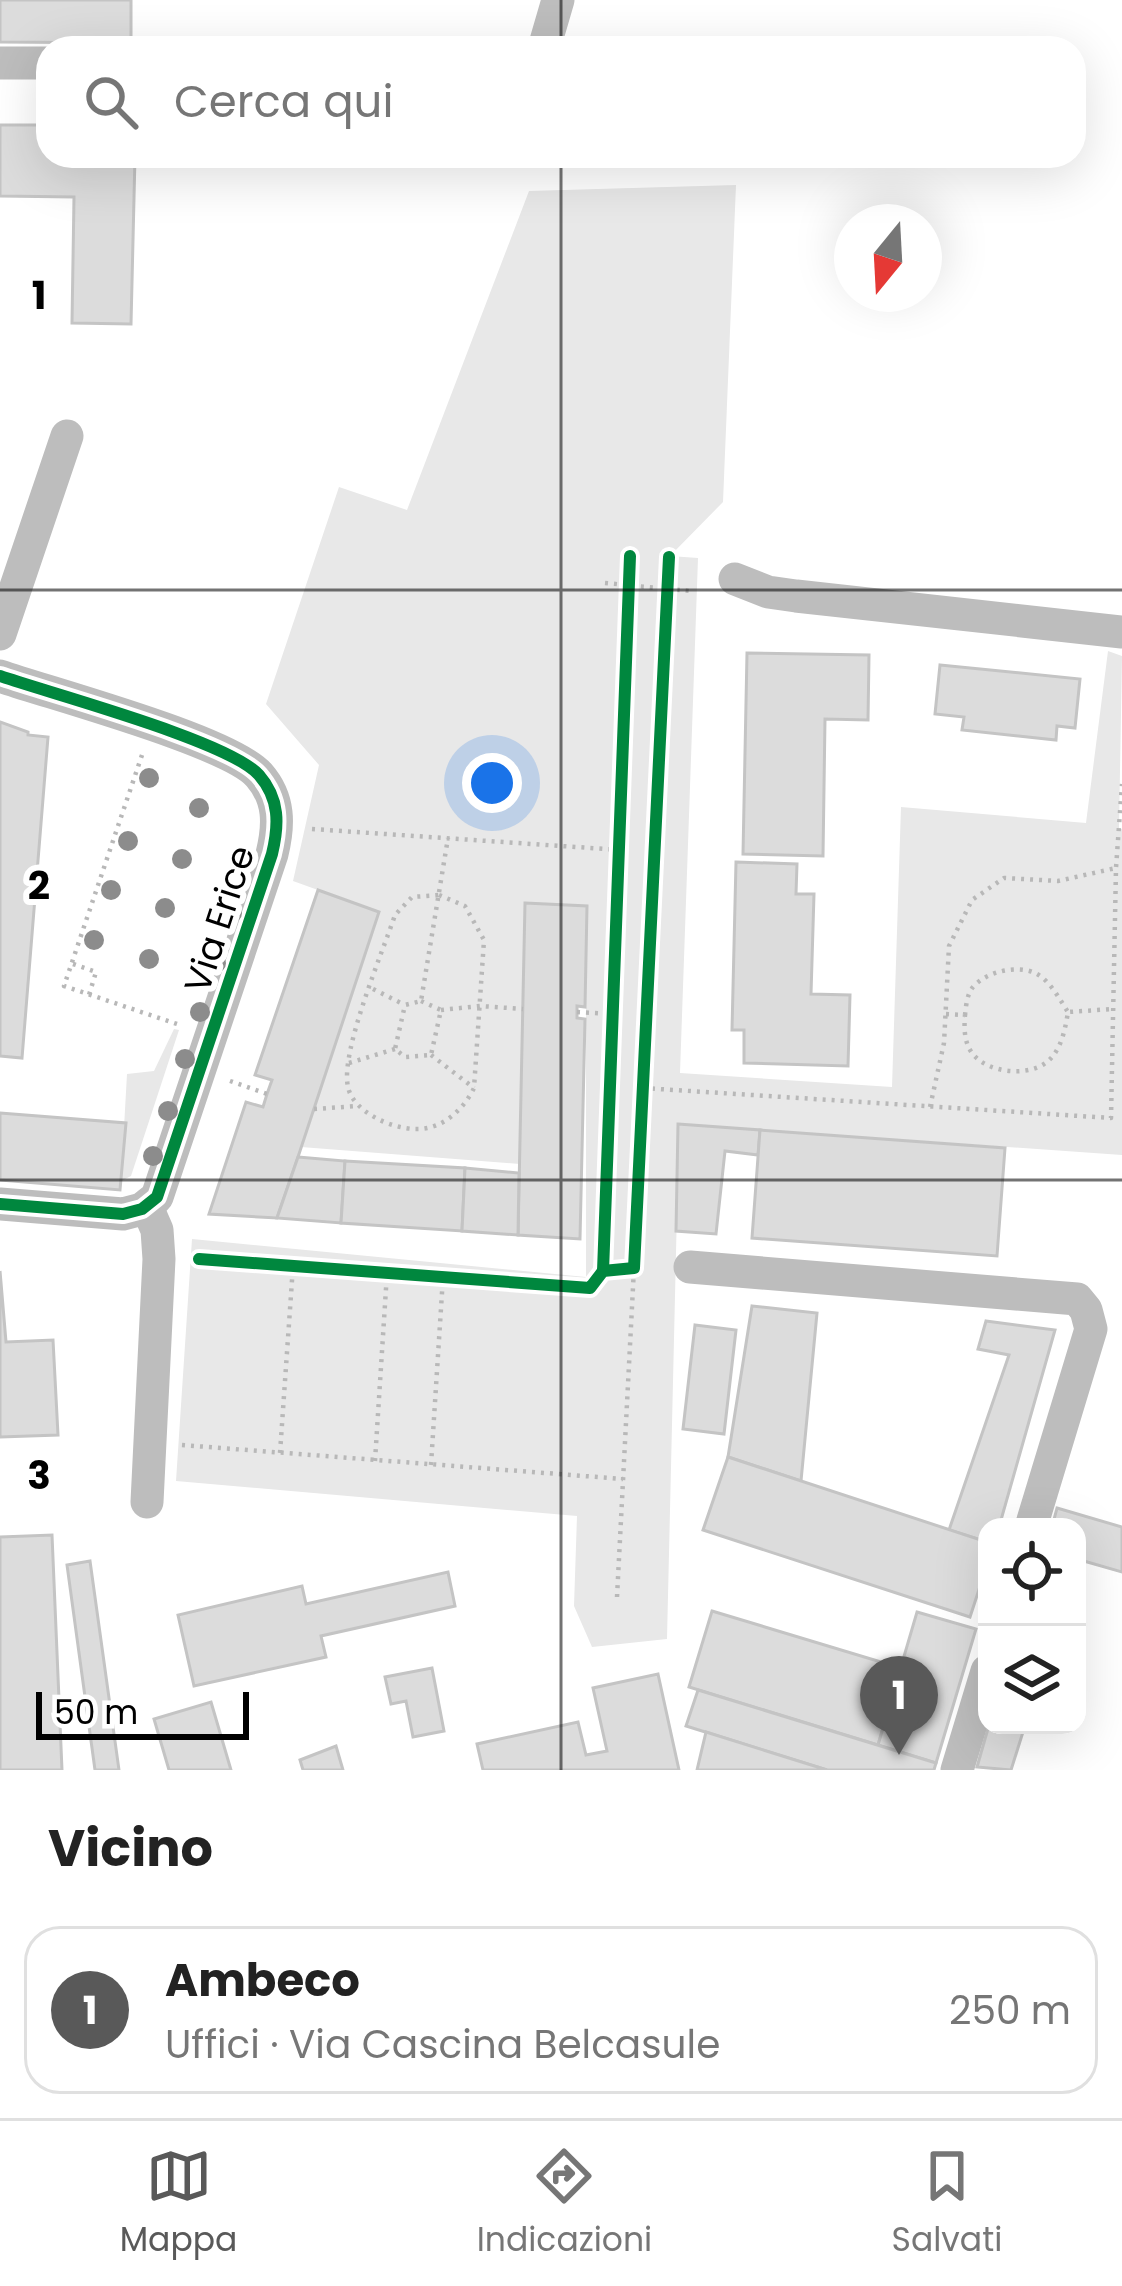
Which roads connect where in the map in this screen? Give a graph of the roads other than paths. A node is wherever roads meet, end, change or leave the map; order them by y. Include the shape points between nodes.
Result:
1 (557, 0) edge
2 (547, 36) edge
3 (0, 63) edge
4 (36, 63) edge
5 (67, 436) dead end
6 (735, 579) dead end
7 (1122, 632) edge
8 (0, 634) edge
9 (0, 676) edge
10 (0, 1204) edge
11 (147, 1207) junction
12 (690, 1267) dead end
13 (147, 1502) dead end
14 (1034, 1518) edge
15 (978, 1701) edge
16 (957, 1770) edge

1 - 2 street
3 - 4 street
5 - 8 street
6 - 7 street via 782,595
9 - 11 street, Via Erice via 226,752 257,773 275,804 271,859 166,1177
10 - 11 street via 118,1214
11 - 13 street via 159,1244
12 - 14 street via 1077,1299 1090,1328
15 - 16 street

